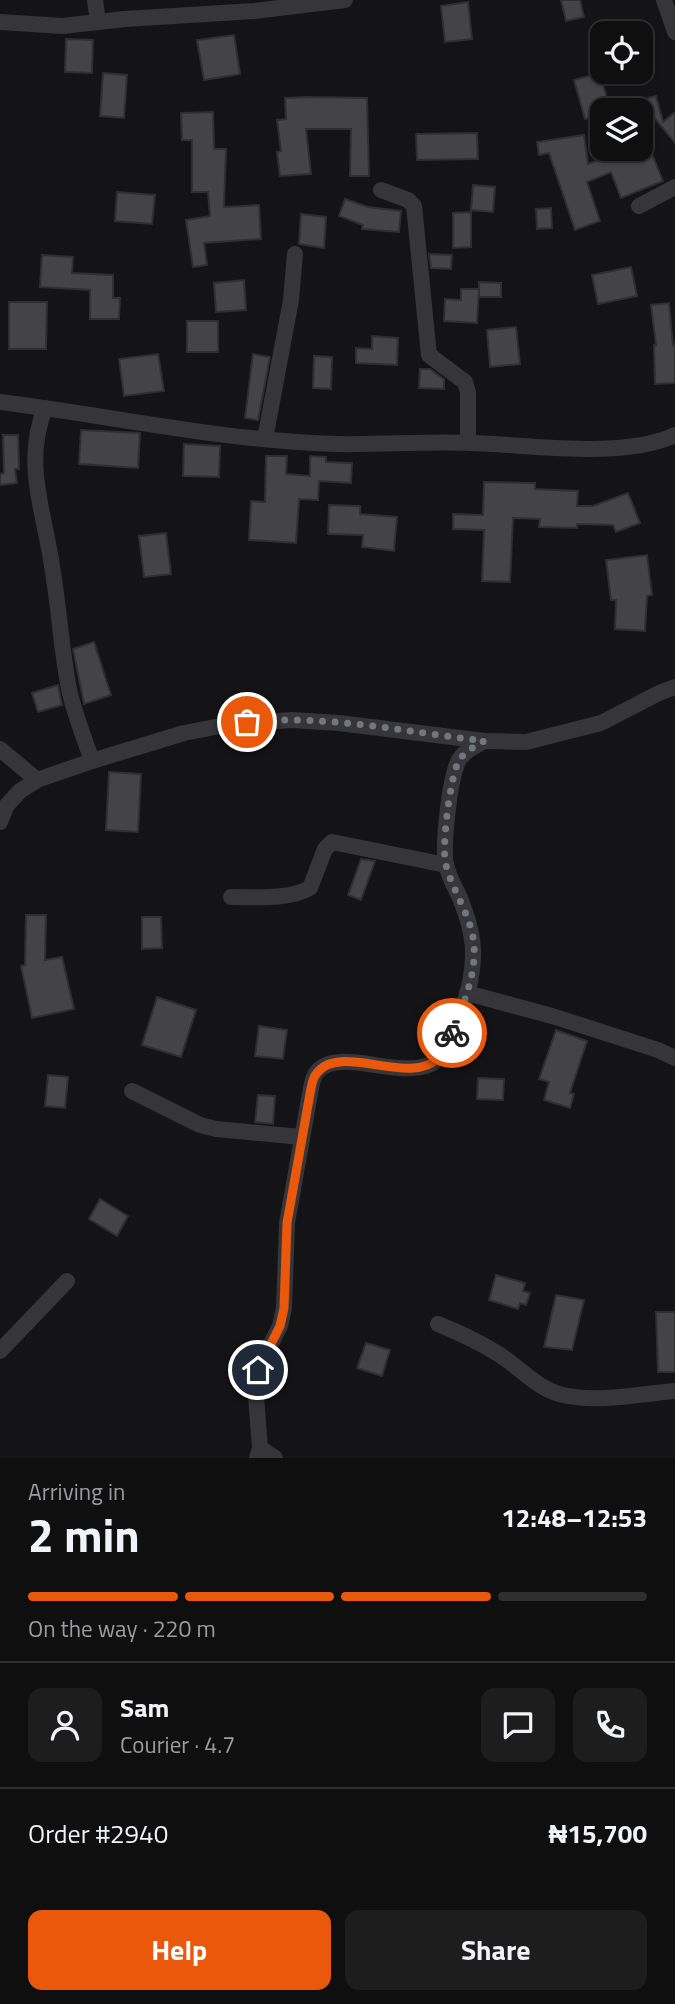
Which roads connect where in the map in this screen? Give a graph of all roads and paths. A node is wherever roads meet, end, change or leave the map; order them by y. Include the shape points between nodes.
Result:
1 (95, 0) edge
2 (345, 0) edge
3 (664, 0) edge
4 (98, 22) junction
5 (0, 23) edge
6 (675, 32) edge
7 (675, 187) edge
8 (381, 190) dead end
9 (639, 206) dead end
10 (295, 254) dead end
11 (0, 402) edge
12 (45, 408) junction
13 (675, 435) edge
14 (265, 439) junction
15 (468, 443) junction
16 (675, 687) edge
17 (484, 741) junction
18 (0, 749) edge
19 (92, 761) junction
20 (37, 780) junction
21 (0, 822) edge
22 (446, 865) junction
23 (230, 897) dead end
24 (467, 993) junction
25 (675, 1058) edge
26 (132, 1091) dead end
27 (301, 1138) junction
28 (67, 1281) dead end
29 (438, 1324) dead end
30 (0, 1351) edge
31 (675, 1391) edge
32 (258, 1453) edge
33 (275, 1458) edge

1 - 4 street
2 - 4 street
3 - 6 street
4 - 5 street via 62,26
7 - 9 street
8 - 15 street via 414,206 429,355 465,382
10 - 14 street
11 - 12 street
12 - 14 street
12 - 19 street via 34,443 34,467 70,692
13 - 15 street via 601,449
14 - 15 street via 337,444
16 - 17 street via 584,728 526,742
17 - 19 street via 339,723 262,721 184,733
17 - 22 street via 457,763 443,844
18 - 20 street
19 - 20 street
20 - 21 street via 7,805
22 - 23 street via 332,842 310,888 263,897
22 - 24 street via 472,929 475,956
24 - 25 street
24 - 27 street via 448,1043 426,1066 325,1065 316,1073 311,1088
26 - 27 street via 200,1125
27 - 32 street via 287,1223 282,1317 256,1383
28 - 30 street
29 - 31 street via 467,1335 561,1395 628,1397
32 - 33 street

